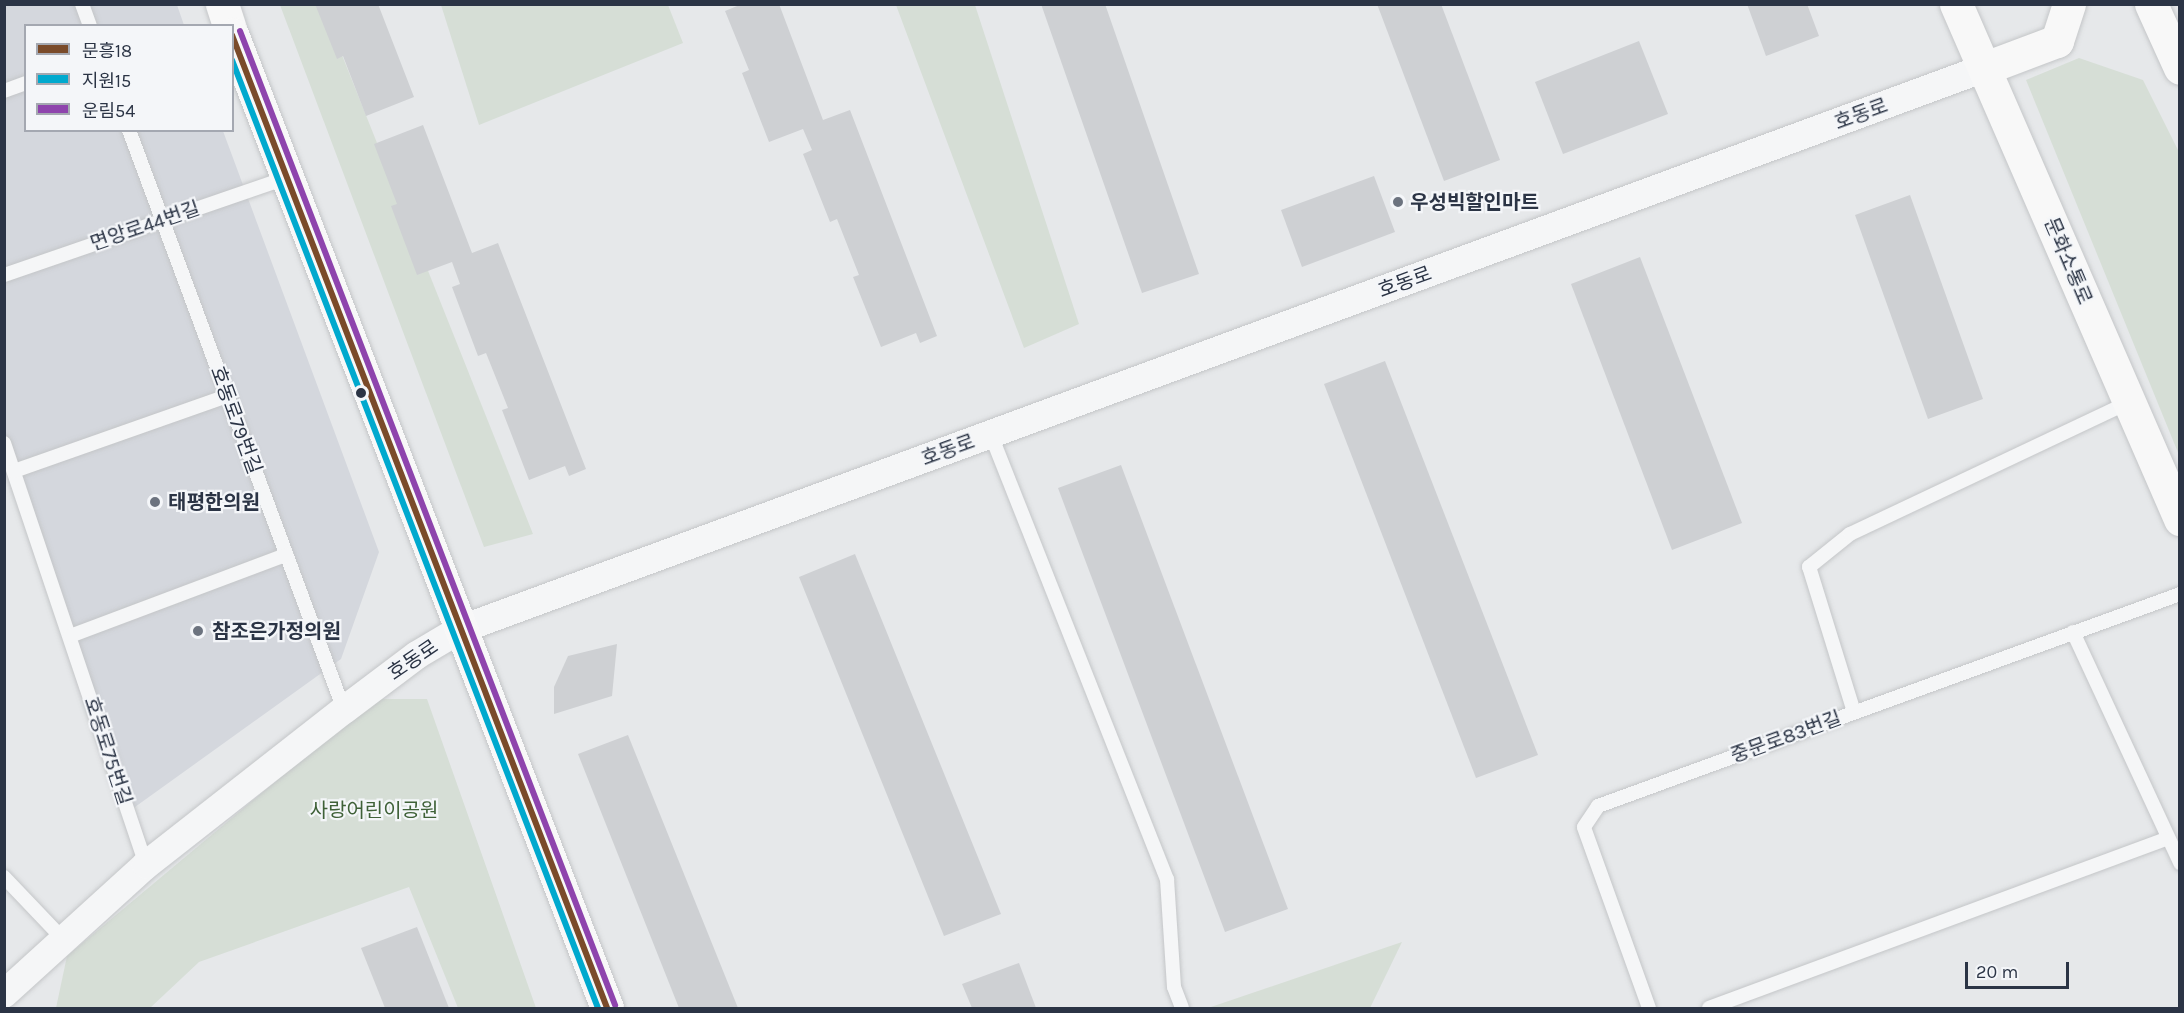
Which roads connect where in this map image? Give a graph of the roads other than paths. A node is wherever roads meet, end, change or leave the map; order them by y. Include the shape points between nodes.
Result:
1 (82, 4) edge
2 (222, 4) edge
3 (1956, 4) edge
4 (2069, 4) edge
5 (2151, 4) edge
6 (89, 24) edge
7 (229, 24) edge
8 (234, 39) edge
9 (1985, 68) junction
10 (2180, 68) edge
11 (24, 84) edge
12 (4, 91) edge
13 (130, 132) edge
14 (285, 178) junction
15 (162, 220) junction
16 (4, 275) edge
17 (227, 396) junction
18 (2129, 402) junction
19 (990, 435) junction
20 (4, 443) edge
21 (14, 471) junction
22 (2180, 519) edge
23 (286, 555) junction
24 (2180, 594) edge
25 (459, 630) junction
26 (2073, 632) junction
27 (70, 636) junction
28 (344, 710) junction
29 (1854, 712) junction
30 (2167, 839) junction
31 (2180, 863) edge
32 (146, 865) junction
33 (4, 877) edge
34 (64, 940) junction
35 (4, 994) edge
36 (607, 1008) edge
37 (1182, 1008) edge
38 (1649, 1008) edge
39 (1709, 1008) edge

1 - 6 lane
2 - 7 main road
3 - 9 main road, 문화소통로
4 - 9 main road via 2057,41
5 - 10 main road
8 - 14 main road
9 - 18 main road, 문화소통로
9 - 19 street, 호동로
11 - 12 lane
13 - 15 lane, 호동로79번길
14 - 15 lane, 면앙로44번길
14 - 25 main road
15 - 16 lane, 면앙로44번길
15 - 17 lane, 호동로79번길
17 - 21 lane
17 - 23 lane, 호동로79번길
18 - 22 main road, 문화소통로
18 - 29 lane via 1850,534 1809,567
19 - 25 street, 호동로
19 - 37 lane via 1167,879 1174,987
20 - 21 lane, 호동로75번길
21 - 27 lane, 호동로75번길
23 - 27 lane
23 - 28 lane, 호동로79번길
24 - 26 lane, 중문로83번길
25 - 28 street, 호동로 via 417,655
25 - 36 main road
26 - 29 lane, 중문로83번길
26 - 30 lane
27 - 32 lane, 호동로75번길
28 - 32 street, 호동로
29 - 38 lane, 중문로83번길 via 1598,806 1593,813 1584,827
30 - 31 lane
30 - 39 lane
32 - 34 street, 호동로
33 - 34 lane
34 - 35 street, 호동로

